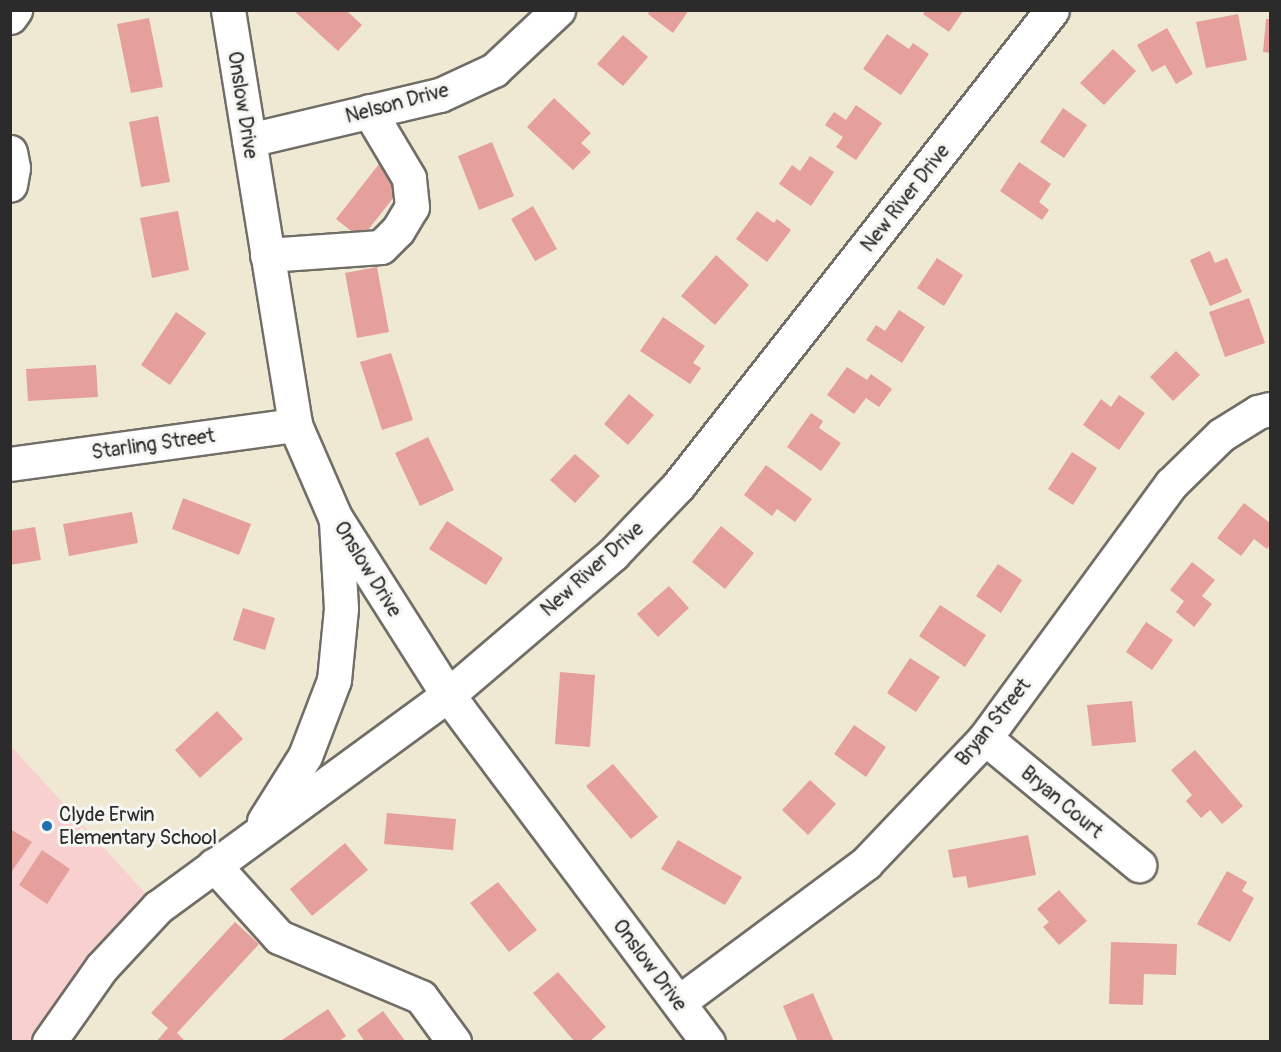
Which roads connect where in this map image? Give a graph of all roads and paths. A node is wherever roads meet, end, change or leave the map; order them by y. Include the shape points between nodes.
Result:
1 (15, 10) edge
2 (228, 10) edge
3 (558, 10) edge
4 (1052, 10) edge
5 (10, 17) edge
6 (369, 111) junction
7 (249, 140) junction
8 (10, 152) edge
9 (10, 185) edge
10 (267, 255) junction
11 (1270, 409) edge
12 (294, 425) junction
13 (10, 464) edge
14 (335, 517) junction
15 (448, 695) junction
16 (985, 738) junction
17 (255, 835) junction
18 (1139, 865) dead end
19 (214, 866) junction
20 (679, 1002) junction
21 (49, 1041) edge
22 (454, 1041) edge
23 (708, 1041) edge

1 - 5 street
2 - 7 street, Onslow Drive
3 - 6 street, Nelson Drive via 494,70 440,95
4 - 15 street, New River Drive via 678,486 614,554
6 - 7 street, Nelson Drive
6 - 10 street via 409,177 412,207 398,230 381,247
7 - 10 street, Onslow Drive
8 - 9 street
10 - 12 street, Onslow Drive
11 - 16 street, Bryan Street via 1221,435 1171,484
12 - 13 street, Starling Street
12 - 14 street, Onslow Drive
14 - 15 street, Onslow Drive
14 - 17 street via 341,608 334,680 305,756
15 - 17 street, New River Drive
15 - 20 street, Onslow Drive
16 - 18 street, Bryan Court
16 - 20 street, Bryan Street via 866,863
17 - 19 street, New River Drive
19 - 21 street, New River Drive via 150,916 102,967
19 - 22 street via 279,937 421,997
20 - 23 street, Onslow Drive

